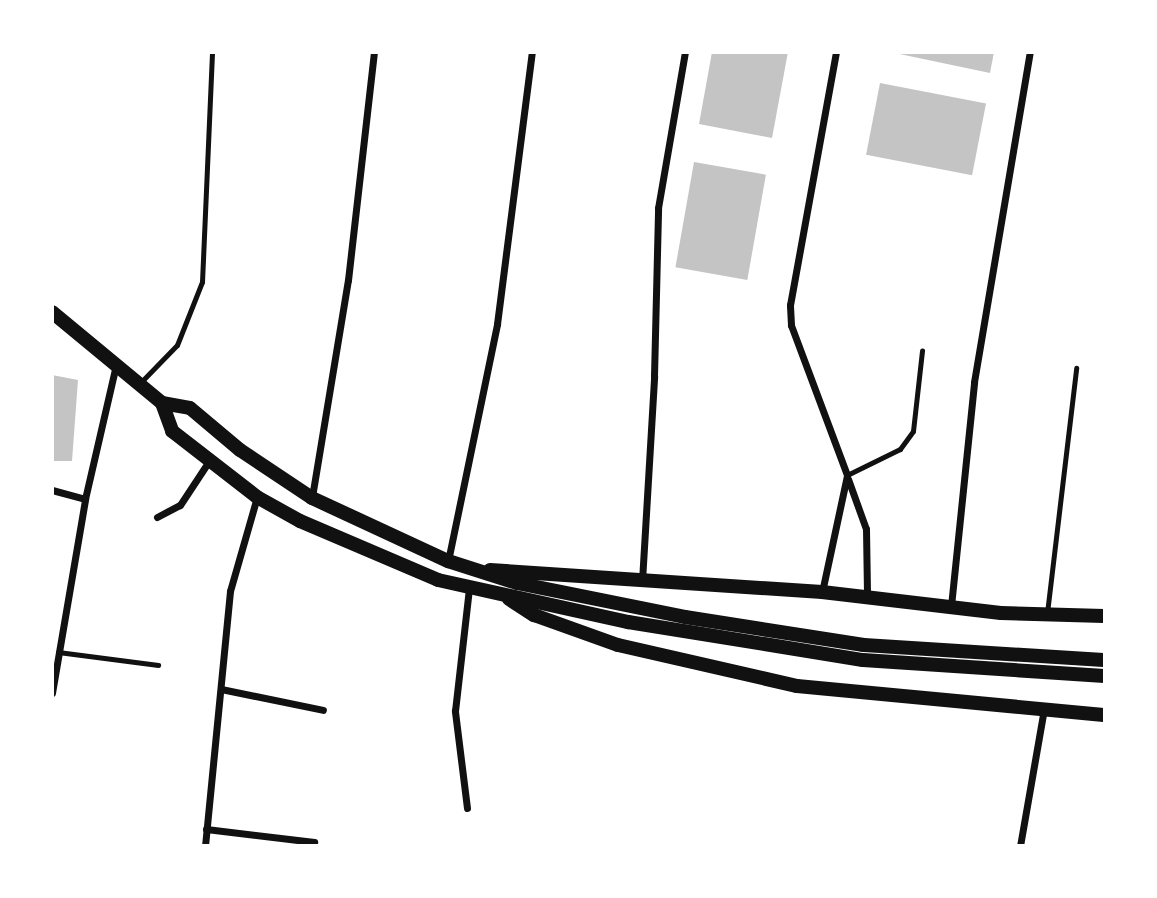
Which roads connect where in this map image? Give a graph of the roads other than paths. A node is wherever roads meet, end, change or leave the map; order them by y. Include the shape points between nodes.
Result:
1 (212, 52) edge
2 (374, 52) edge
3 (532, 52) edge
4 (685, 52) edge
5 (836, 52) edge
6 (1030, 52) edge
7 (52, 312) edge
8 (922, 351) dead end
9 (116, 364) junction
10 (1076, 368) dead end
11 (140, 383) junction
12 (162, 403) junction
13 (209, 461) junction
14 (847, 475) junction
15 (52, 490) edge
16 (257, 496) junction
17 (312, 498) junction
18 (85, 499) junction
19 (157, 517) dead end
20 (448, 561) junction
21 (478, 570) junction
22 (642, 581) junction
23 (469, 588) junction
24 (822, 592) junction
25 (502, 594) junction
26 (867, 596) junction
27 (951, 606) junction
28 (1047, 613) junction
29 (1104, 616) edge
30 (684, 624) junction
31 (58, 652) junction
32 (1104, 660) edge
33 (158, 665) dead end
34 (1104, 676) edge
35 (221, 689) junction
36 (52, 693) edge
37 (1045, 708) junction
38 (323, 710) dead end
39 (1104, 715) edge
40 (467, 808) dead end
41 (206, 829) junction
42 (314, 842) dead end
43 (205, 845) edge
44 (1020, 845) edge

1 - 11 lane via 202,282 177,345
2 - 17 street via 348,280
3 - 20 street via 497,324
4 - 22 street via 658,208
5 - 14 street via 790,305 791,325
6 - 27 street via 974,382
7 - 9 main road
8 - 14 lane via 913,431 900,449
9 - 11 main road
9 - 18 street
10 - 28 lane
11 - 12 main road
12 - 13 main road via 172,431
12 - 17 main road via 190,408 240,450
13 - 16 main road
13 - 19 street via 180,505
14 - 24 street
14 - 26 street via 866,529
15 - 18 street
16 - 23 main road via 300,521 409,569
16 - 35 street via 234,562
17 - 20 main road
18 - 31 street
20 - 21 main road
21 - 22 main road via 516,569
21 - 30 main road
22 - 24 main road
23 - 25 main road
23 - 40 street via 455,711
24 - 26 main road
25 - 30 main road
25 - 37 main road via 534,615 618,645 797,686
26 - 27 main road
27 - 28 main road
28 - 29 main road
30 - 32 main road via 864,645
30 - 34 main road via 863,660
31 - 33 lane
31 - 36 street
35 - 38 street
35 - 41 street
37 - 39 main road
37 - 44 street
41 - 42 street
41 - 43 street

